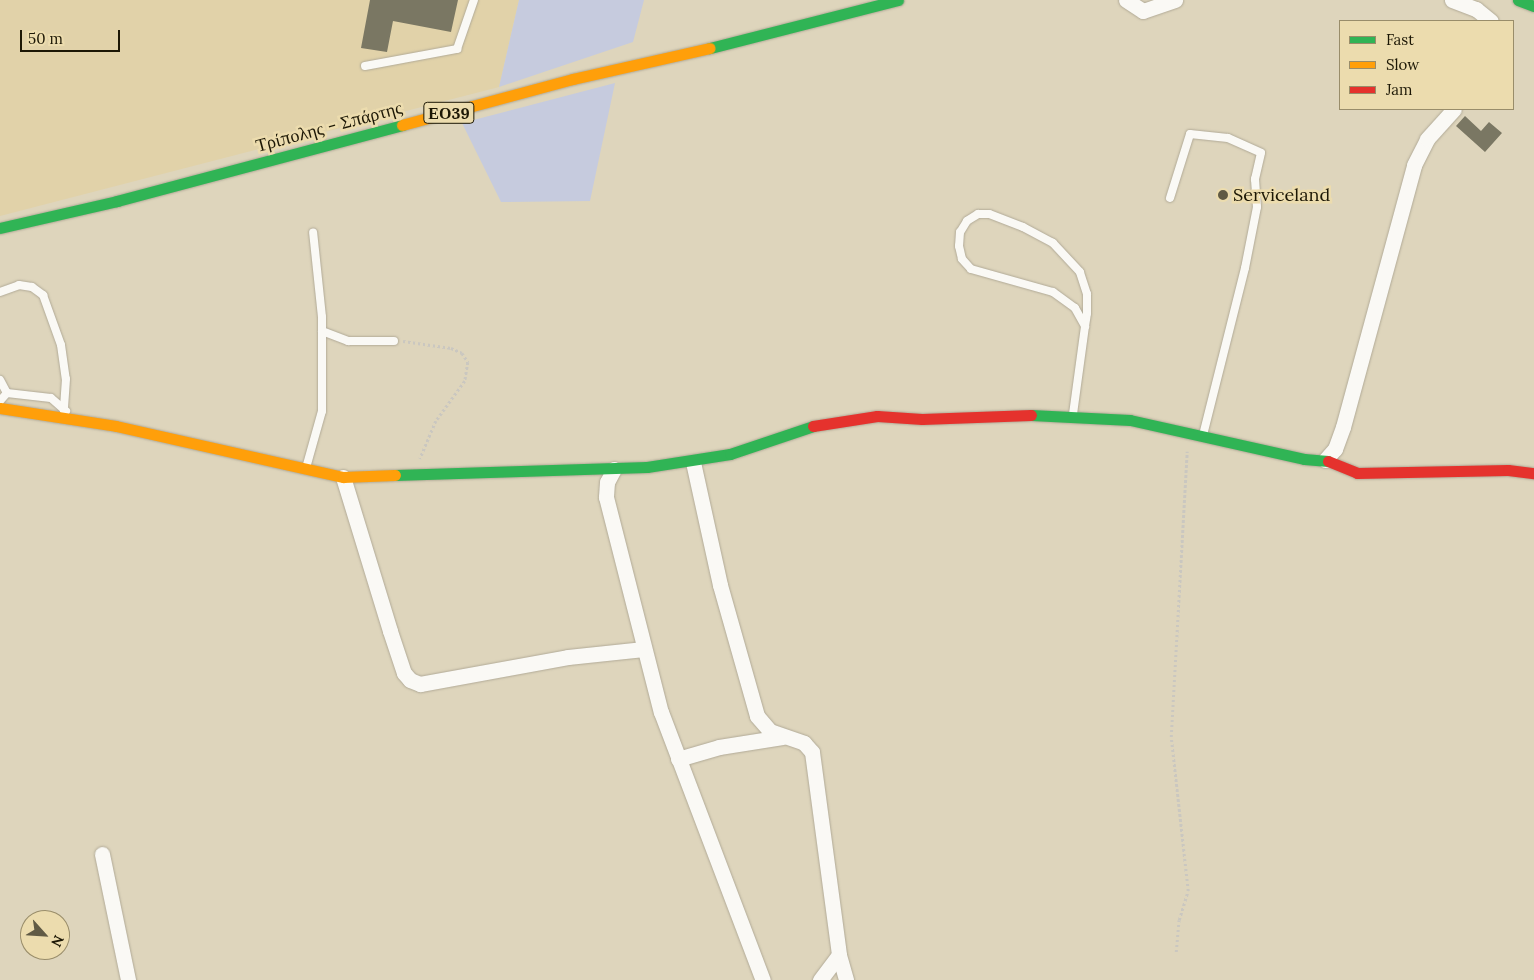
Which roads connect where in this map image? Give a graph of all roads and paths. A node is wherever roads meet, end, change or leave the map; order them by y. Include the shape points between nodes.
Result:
1 (474, 0) edge
2 (898, 0) edge
3 (1126, 0) edge
4 (1175, 0) edge
5 (1452, 0) edge
6 (1518, 0) edge
7 (1534, 6) edge
8 (1489, 20) edge
9 (365, 66) dead end
10 (1453, 110) edge
11 (1170, 198) dead end
12 (0, 228) edge
13 (313, 232) dead end
14 (0, 292) edge
15 (1085, 326) junction
16 (322, 331) junction
17 (394, 341) joint
18 (0, 380) edge
19 (7, 393) junction
20 (0, 402) edge
21 (0, 408) edge
22 (64, 410) junction
23 (1072, 415) junction
24 (77, 421) junction
25 (1189, 432) junction
26 (1203, 434) junction
27 (1325, 460) junction
28 (693, 462) junction
29 (306, 468) junction
30 (614, 469) junction
31 (1534, 473) edge
32 (343, 477) junction
33 (413, 477) junction
34 (644, 649) junction
35 (782, 738) junction
36 (678, 759) junction
37 (102, 854) dead end
38 (1176, 952) dead end
39 (839, 955) junction
40 (128, 980) edge
41 (763, 980) edge
42 (820, 980) edge
43 (846, 980) edge

1 - 9 lane via 458,49
2 - 12 main road, Τρίπολης - Σπάρτης / ΕΟ39 via 795,28 574,79 136,196
3 - 4 street via 1143,11
5 - 8 street via 1476,9
6 - 7 main road
10 - 27 street via 1427,139 1414,165 1342,427 1335,449
11 - 26 lane via 1190,134 1228,138 1261,153 1255,179 1257,207 1245,268
13 - 16 lane
14 - 22 lane via 19,285 32,287 43,294 61,345 66,379
15 - 15 lane via 1075,308 1053,292 971,269 962,259 959,246 960,232 967,221 978,214 989,214 1023,227 1064,252 1074,261 1084,281
15 - 23 lane
16 - 17 lane via 348,341
16 - 29 lane via 322,411
17 - 33 path via 451,348 468,362 465,381 436,421
18 - 19 lane
19 - 20 lane
19 - 22 lane via 50,398
21 - 24 main road
22 - 24 lane
23 - 25 main road via 1130,420
23 - 28 main road via 922,419 877,416 803,428 730,454
24 - 29 main road
25 - 26 main road
25 - 38 path via 1175,634 1172,737 1188,900 1179,920
26 - 27 main road via 1304,459
27 - 31 main road via 1356,473 1508,470
28 - 30 main road
28 - 35 street via 749,696 762,724
29 - 32 main road
30 - 33 main road via 574,468
30 - 34 street via 607,482 606,497
32 - 33 main road
32 - 34 street via 402,664 410,680 420,684 568,657
34 - 36 street
35 - 36 street via 726,746
35 - 39 street via 804,743 812,752
36 - 41 street
37 - 40 street
39 - 42 street
39 - 43 street

